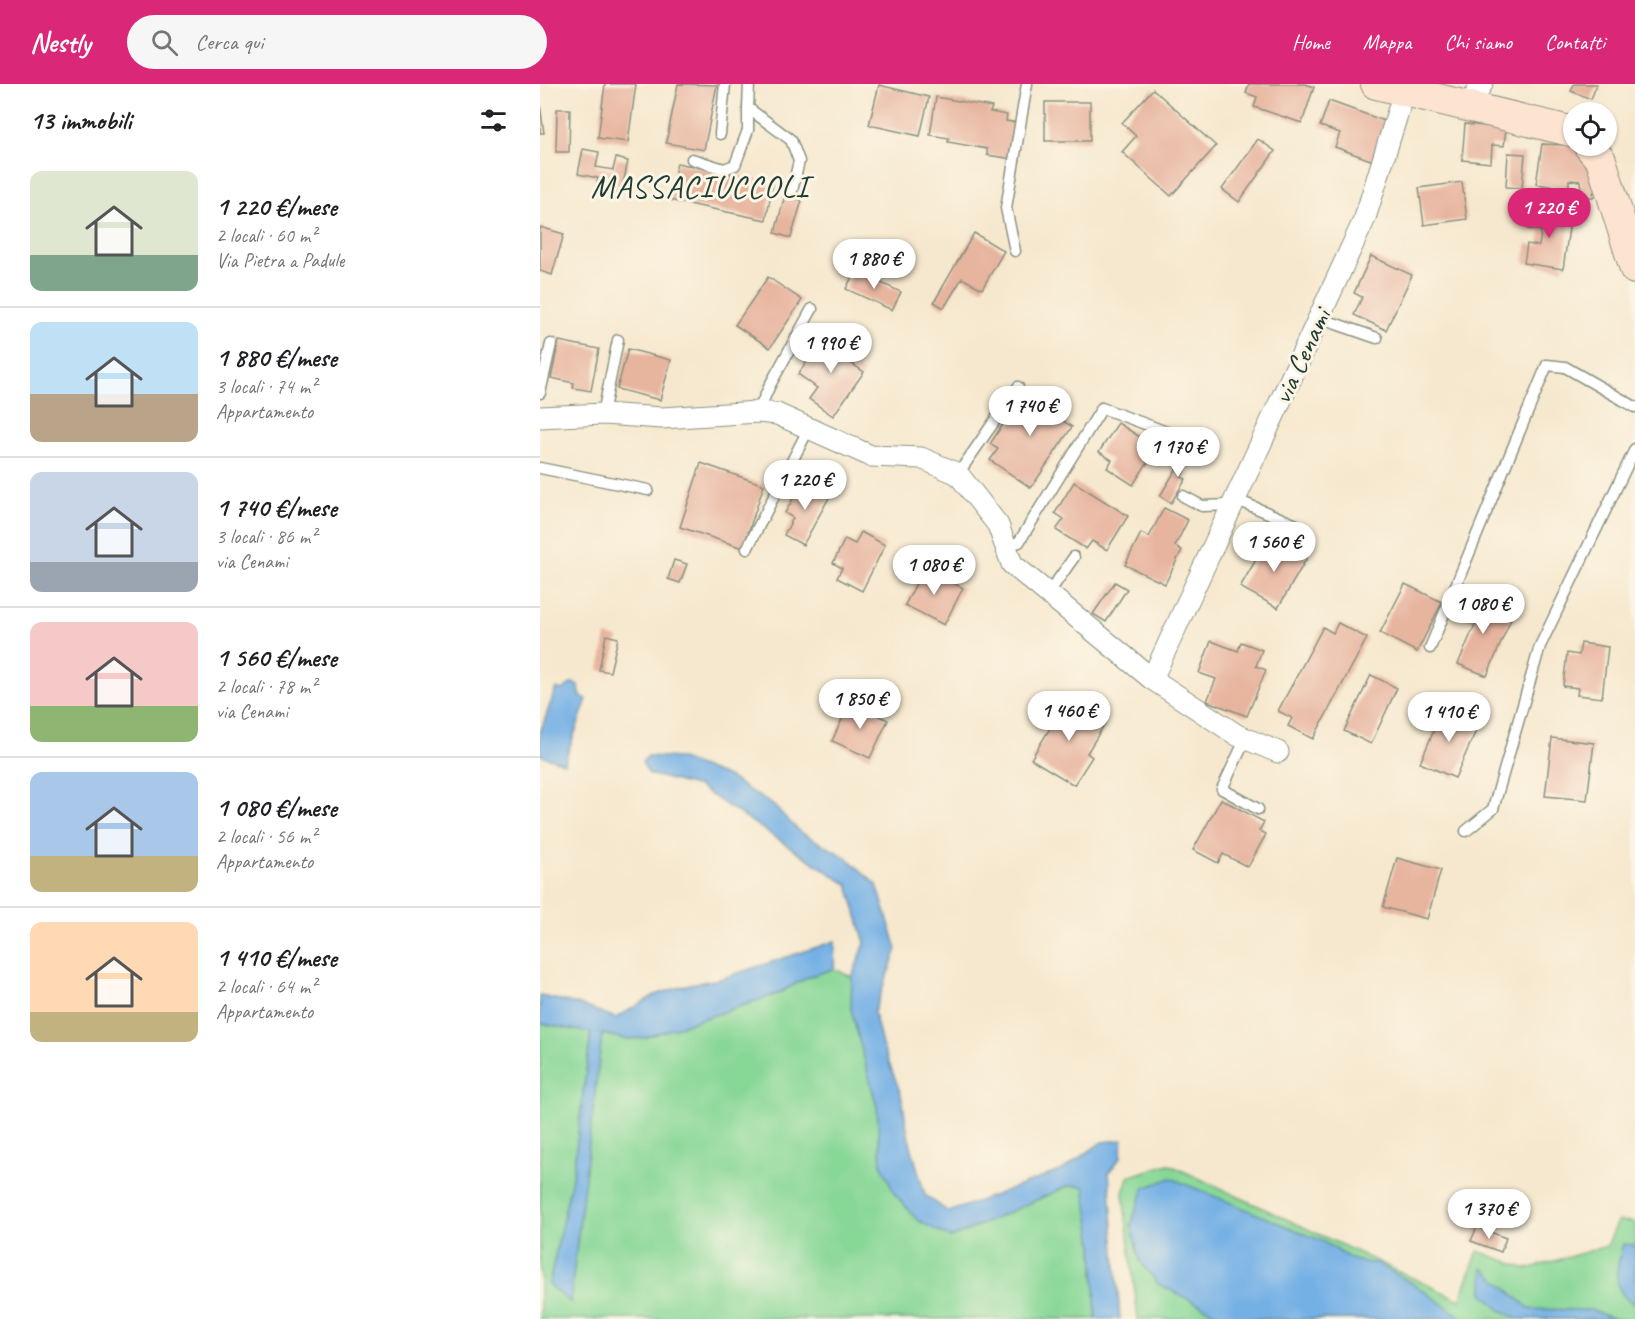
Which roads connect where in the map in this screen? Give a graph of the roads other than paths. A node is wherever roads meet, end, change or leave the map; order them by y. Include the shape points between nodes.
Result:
1 (725, 84) edge
2 (749, 84) edge
3 (1027, 84) edge
4 (1390, 88) edge
5 (1475, 96) edge
6 (748, 108) junction
7 (1563, 129) edge
8 (720, 134) dead end
9 (1597, 156) edge
10 (692, 159) dead end
11 (792, 191) dead end
12 (1015, 251) dead end
13 (1635, 269) edge
14 (812, 309) dead end
15 (1319, 318) junction
16 (1377, 338) dead end
17 (618, 340) dead end
18 (551, 344) dead end
19 (1018, 387) dead end
20 (540, 393) edge
21 (1635, 407) edge
22 (758, 412) junction
23 (603, 414) junction
24 (540, 417) edge
25 (809, 428) junction
26 (1172, 434) dead end
27 (1635, 449) edge
28 (540, 468) edge
29 (958, 474) junction
30 (648, 490) dead end
31 (1183, 496) dead end
32 (1233, 502) junction
33 (1301, 527) dead end
34 (1006, 546) junction
35 (747, 549) dead end
36 (1074, 557) dead end
37 (1048, 594) junction
38 (1430, 648) dead end
39 (1152, 679) junction
40 (1246, 738) junction
41 (1278, 752) dead end
42 (1258, 809) dead end
43 (1466, 831) dead end

1 - 8 lane
2 - 6 lane
3 - 12 lane via 1006,208
4 - 5 street
4 - 15 street, via Cenami via 1365,218
5 - 7 street
6 - 10 lane via 747,130 735,165 724,169
6 - 11 lane via 791,140 799,161
9 - 13 street
14 - 22 lane
15 - 16 lane
15 - 32 street, via Cenami
17 - 23 lane
18 - 20 lane
19 - 29 lane
21 - 38 lane via 1565,367 1547,365
22 - 23 street via 662,418
22 - 25 street via 777,414
23 - 24 street
25 - 29 street via 871,456 921,458
25 - 35 lane
26 - 34 lane via 1102,408 1019,542
27 - 43 lane via 1540,646 1493,809
28 - 30 lane
29 - 34 street via 998,525
31 - 32 lane via 1202,506
32 - 33 lane
32 - 39 street, via Cenami
34 - 37 street via 1012,564
36 - 37 lane
37 - 39 street
39 - 40 street
40 - 41 street
40 - 42 lane via 1222,789

